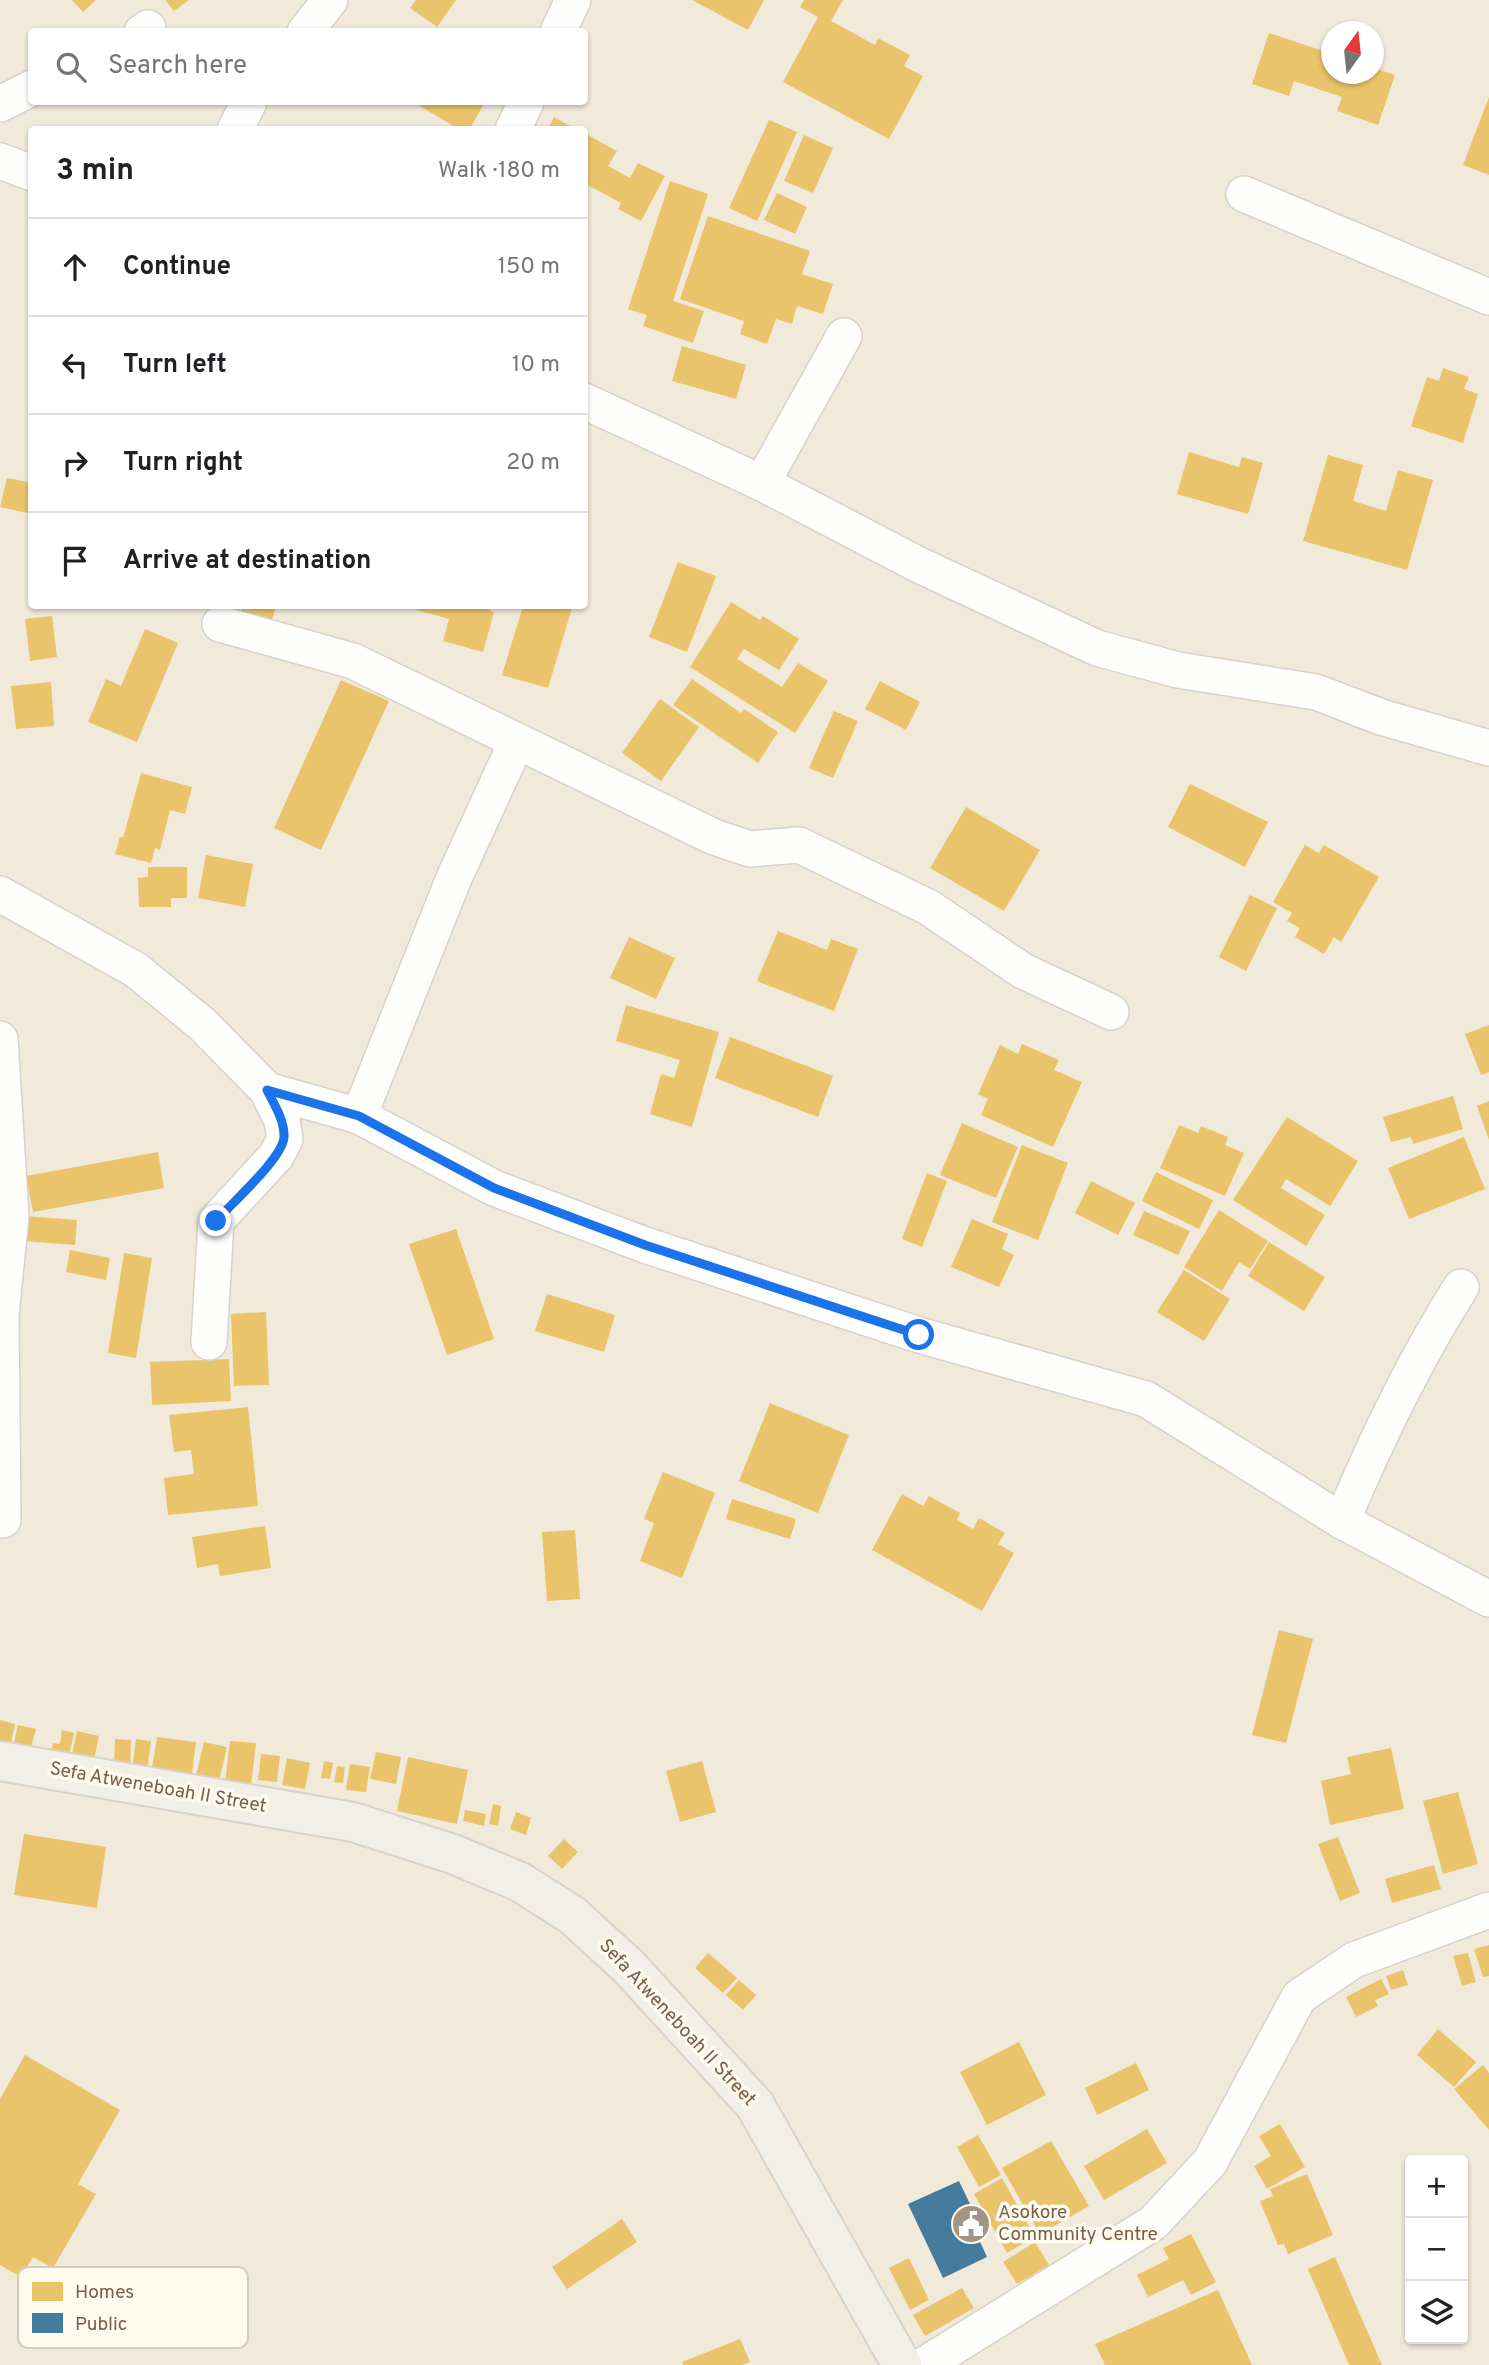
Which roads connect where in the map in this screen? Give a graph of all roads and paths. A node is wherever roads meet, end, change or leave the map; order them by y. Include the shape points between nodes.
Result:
1 (330, 0) edge
2 (573, 0) edge
3 (308, 28) edge
4 (560, 28) edge
5 (28, 90) edge
6 (0, 104) edge
7 (248, 105) edge
8 (525, 105) edge
9 (237, 126) edge
10 (515, 126) edge
11 (0, 161) edge
12 (28, 172) edge
13 (1244, 194) dead end
14 (1489, 297) edge
15 (844, 336) dead end
16 (588, 403) edge
17 (762, 484) junction
18 (220, 624) dead end
19 (516, 743) junction
20 (1489, 748) edge
21 (0, 894) edge
22 (1111, 1013) dead end
23 (0, 1039) edge
24 (267, 1090) junction
25 (359, 1116) junction
26 (1461, 1287) dead end
27 (209, 1342) dead end
28 (3, 1520) dead end
29 (1342, 1521) junction
30 (1489, 1599) edge
31 (0, 1761) edge
32 (1489, 1910) edge
33 (902, 2365) edge
34 (924, 2365) edge

1 - 3 street
2 - 4 street
5 - 6 street
7 - 9 street
8 - 10 street
11 - 12 street
13 - 14 street
15 - 17 street
16 - 17 street
17 - 20 street via 919,565 1097,648 1178,670 1316,692 1381,717
18 - 19 street via 353,661
19 - 22 street via 714,838 750,849 799,845 928,907 1023,971
19 - 25 street via 454,878
21 - 24 street via 136,970 202,1024
23 - 28 street via 11,1216 1,1314
24 - 25 street
24 - 27 street via 282,1120 285,1139 276,1156 216,1221
25 - 29 street via 494,1188 645,1245 919,1335 1146,1399
26 - 29 street via 1377,1437
29 - 30 street
31 - 33 main road, Sefa Atweneboah II Street via 353,1822 509,1877 572,1915 629,1967 755,2105
32 - 34 street via 1354,1960 1300,1997 1210,2162 1153,2223

